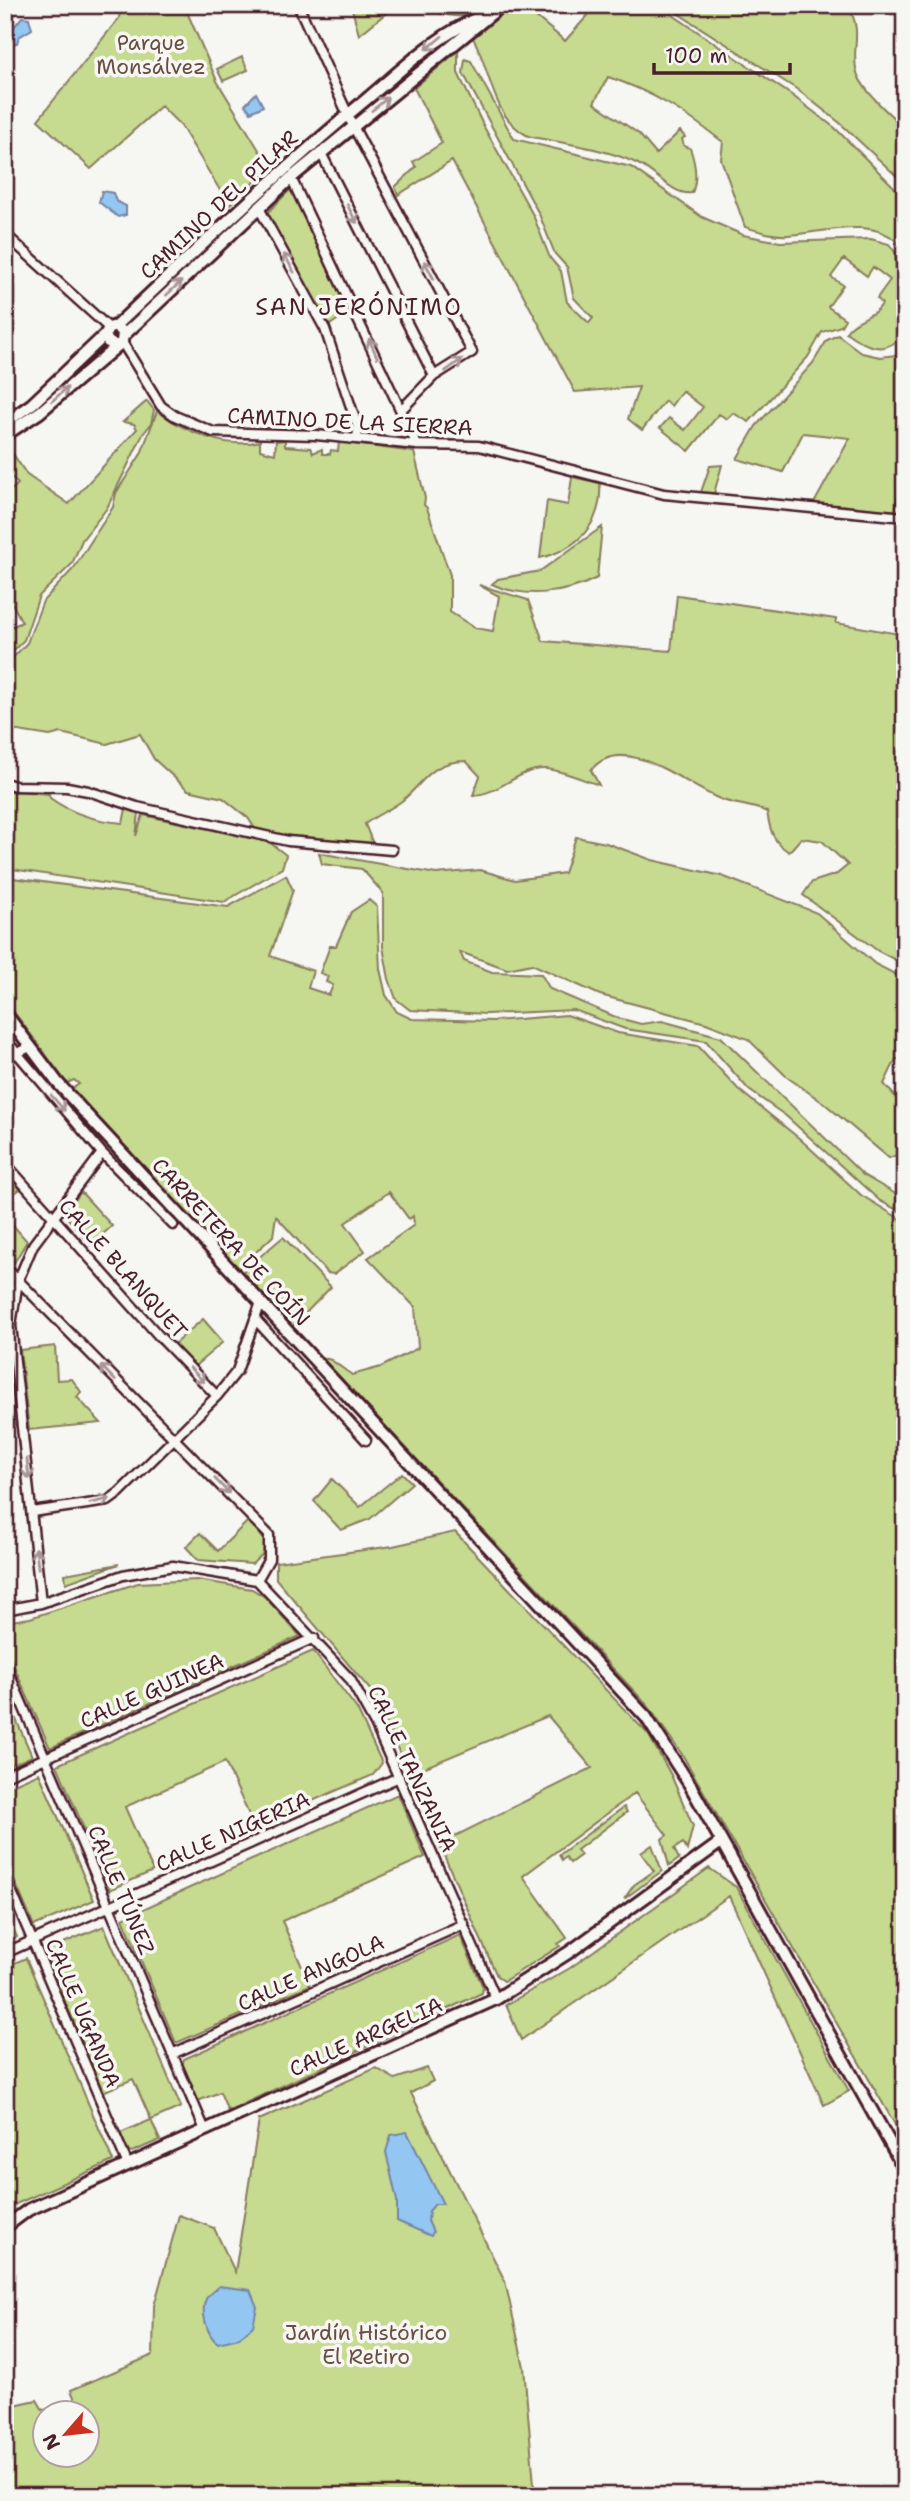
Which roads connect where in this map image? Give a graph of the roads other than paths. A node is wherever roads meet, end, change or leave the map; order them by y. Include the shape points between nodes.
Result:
1 (298, 5) edge
2 (498, 8) edge
3 (349, 114) junction
4 (353, 126) junction
5 (321, 153) junction
6 (291, 177) junction
7 (259, 208) junction
8 (5, 234) edge
9 (115, 335) junction
10 (434, 376) junction
11 (401, 411) junction
12 (5, 423) edge
13 (5, 435) edge
14 (358, 439) junction
15 (417, 445) junction
16 (905, 517) edge
17 (5, 783) edge
18 (392, 850) dead end
19 (5, 1013) edge
20 (5, 1039) edge
21 (30, 1047) junction
22 (16, 1052) junction
23 (5, 1059) edge
24 (102, 1153) junction
25 (5, 1163) edge
26 (52, 1216) junction
27 (173, 1226) dead end
28 (5, 1267) edge
29 (18, 1281) junction
30 (261, 1303) junction
31 (255, 1319) junction
32 (17, 1377) junction
33 (6, 1378) edge
34 (217, 1396) junction
35 (175, 1437) junction
36 (366, 1440) dead end
37 (32, 1512) junction
38 (257, 1580) junction
39 (41, 1603) junction
40 (5, 1611) edge
41 (314, 1637) junction
42 (5, 1664) edge
43 (45, 1758) junction
44 (5, 1776) edge
45 (399, 1777) junction
46 (721, 1842) junction
47 (5, 1876) edge
48 (109, 1907) junction
49 (464, 1924) junction
50 (33, 1941) junction
51 (5, 1953) edge
52 (496, 1999) junction
53 (172, 2054) junction
54 (205, 2130) junction
55 (128, 2165) junction
56 (905, 2170) edge
57 (5, 2227) edge

1 - 3 street
2 -> 3 street, CAMINO DEL PILAR via 453,28
4 -> 2 street, CAMINO DEL PILAR
3 - 4 street
3 - 9 street, CAMINO DEL PILAR via 276,176
4 - 5 street, CAMINO DEL PILAR
10 -> 4 street via 472,352
5 - 6 street, CAMINO DEL PILAR
5 -> 10 street
6 - 7 street, CAMINO DEL PILAR
11 -> 6 street
9 -> 7 street, CAMINO DEL PILAR
14 -> 7 street via 325,329
8 - 9 street, CAMINO DE LA SIERRA
9 - 12 street, CAMINO DEL PILAR
13 -> 9 street, CAMINO DEL PILAR via 40,412
9 - 14 street, CAMINO DE LA SIERRA via 161,406 198,427 230,434
10 - 11 street
11 - 15 street
14 - 15 street, CAMINO DE LA SIERRA
15 - 16 street, CAMINO DE LA SIERRA via 479,446 667,494
17 - 18 street via 88,791 137,807 288,841
19 - 21 street, CARRETERA DE COÍN
20 - 22 street, CARRETERA DE COÍN
21 - 22 street
21 - 30 street, CARRETERA DE COÍN
22 - 23 street
22 -> 24 street, CARRETERA DE COÍN
24 - 26 street
24 - 27 street, CARRETERA DE COÍN
25 - 26 street, CALLE BLANQUET
26 - 29 street
26 -> 34 street, CALLE BLANQUET
28 - 29 street
29 - 32 street via 11,1325
35 -> 29 street
30 - 31 street
30 - 46 street, CARRETERA DE COÍN via 646,1717
31 - 34 street via 237,1371
31 - 36 street
32 - 33 street
32 -> 37 street
34 - 35 street
37 -> 35 street via 108,1501
35 -> 38 street via 269,1535 269,1559
39 -> 37 street
38 - 39 street via 173,1566 123,1575
38 - 41 street, CALLE TANZANIA
39 - 40 street
41 - 43 street, CALLE GUINEA
41 - 45 street, CALLE TANZANIA via 350,1679
42 - 43 street, CALLE TÚNEZ
43 - 44 street, CALLE GUINEA
43 - 48 street, CALLE TÚNEZ
45 - 48 street, CALLE NIGERIA
45 - 49 street, CALLE TANZANIA
46 - 52 street, CALLE ARGELIA via 571,1951
46 - 56 street, CARRETERA DE COÍN
47 - 50 street, CALLE UGANDA
48 - 50 street, CALLE NIGERIA
48 - 53 street, CALLE TÚNEZ
49 - 52 street, CALLE TANZANIA
49 - 53 street, CALLE ANGOLA
50 - 51 street, CALLE NIGERIA
50 - 55 street, CALLE UGANDA
52 - 54 street, CALLE ARGELIA
53 - 54 street, CALLE TÚNEZ
54 - 55 street, CALLE ARGELIA
55 - 57 street, CALLE ARGELIA via 28,2210

